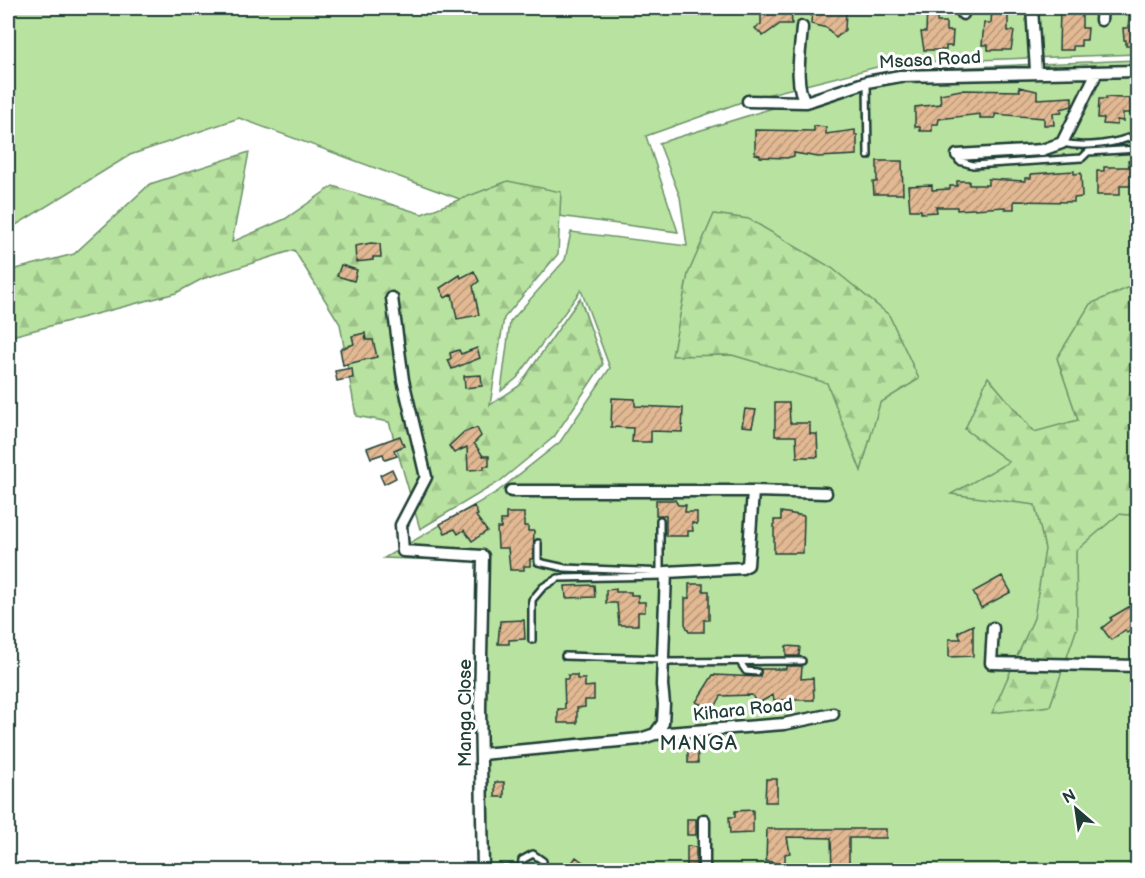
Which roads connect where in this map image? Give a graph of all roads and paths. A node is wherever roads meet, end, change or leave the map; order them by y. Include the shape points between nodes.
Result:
1 (1032, 8) edge
2 (1102, 8) edge
3 (1101, 20) dead end
4 (802, 27) dead end
5 (1036, 71) junction
6 (1137, 71) edge
7 (1097, 72) junction
8 (867, 82) junction
9 (748, 101) dead end
10 (806, 102) junction
11 (1137, 134) edge
12 (1062, 143) junction
13 (1137, 149) edge
14 (957, 155) joint
15 (868, 156) dead end
16 (392, 298) dead end
17 (511, 491) dead end
18 (753, 491) junction
19 (826, 493) dead end
20 (660, 520) dead end
21 (538, 543) dead end
22 (664, 573) junction
23 (993, 628) dead end
24 (532, 640) dead end
25 (565, 656) dead end
26 (663, 661) junction
27 (740, 662) junction
28 (801, 662) dead end
29 (1137, 666) edge
30 (757, 672) dead end
31 (833, 714) dead end
32 (656, 734) junction
33 (482, 754) junction
34 (704, 820) dead end
35 (521, 869) edge
36 (483, 870) edge
37 (543, 870) edge
38 (705, 870) edge

1 - 5 street
2 - 3 street
4 - 10 street via 798,82
5 - 7 street, Msasa Road
5 - 8 street, Msasa Road via 900,76
6 - 7 street, Msasa Road
7 - 12 street
8 - 10 street, Msasa Road
8 - 15 lane
9 - 10 street, Msasa Road
11 - 12 lane via 1125,141 1074,146
12 - 14 street via 1042,150
13 - 14 lane via 1088,152 1082,158 974,165 959,161
16 - 33 street, Manga Close via 403,380 426,477 401,525 403,551 483,556
17 - 18 street
18 - 19 street
18 - 22 street via 748,565
20 - 22 lane
21 - 22 lane via 538,562 564,568
22 - 24 lane via 558,578 532,600
22 - 26 street
23 - 29 street via 991,663
25 - 26 lane
26 - 27 lane
26 - 32 street via 663,723
27 - 28 lane
27 - 30 lane via 746,671
31 - 32 street, Kihara Road via 784,724
32 - 33 street, Kihara Road via 640,739
33 - 36 street, Manga Close
34 - 38 street
35 - 36 lane
35 - 37 lane via 525,857 533,855 543,861

